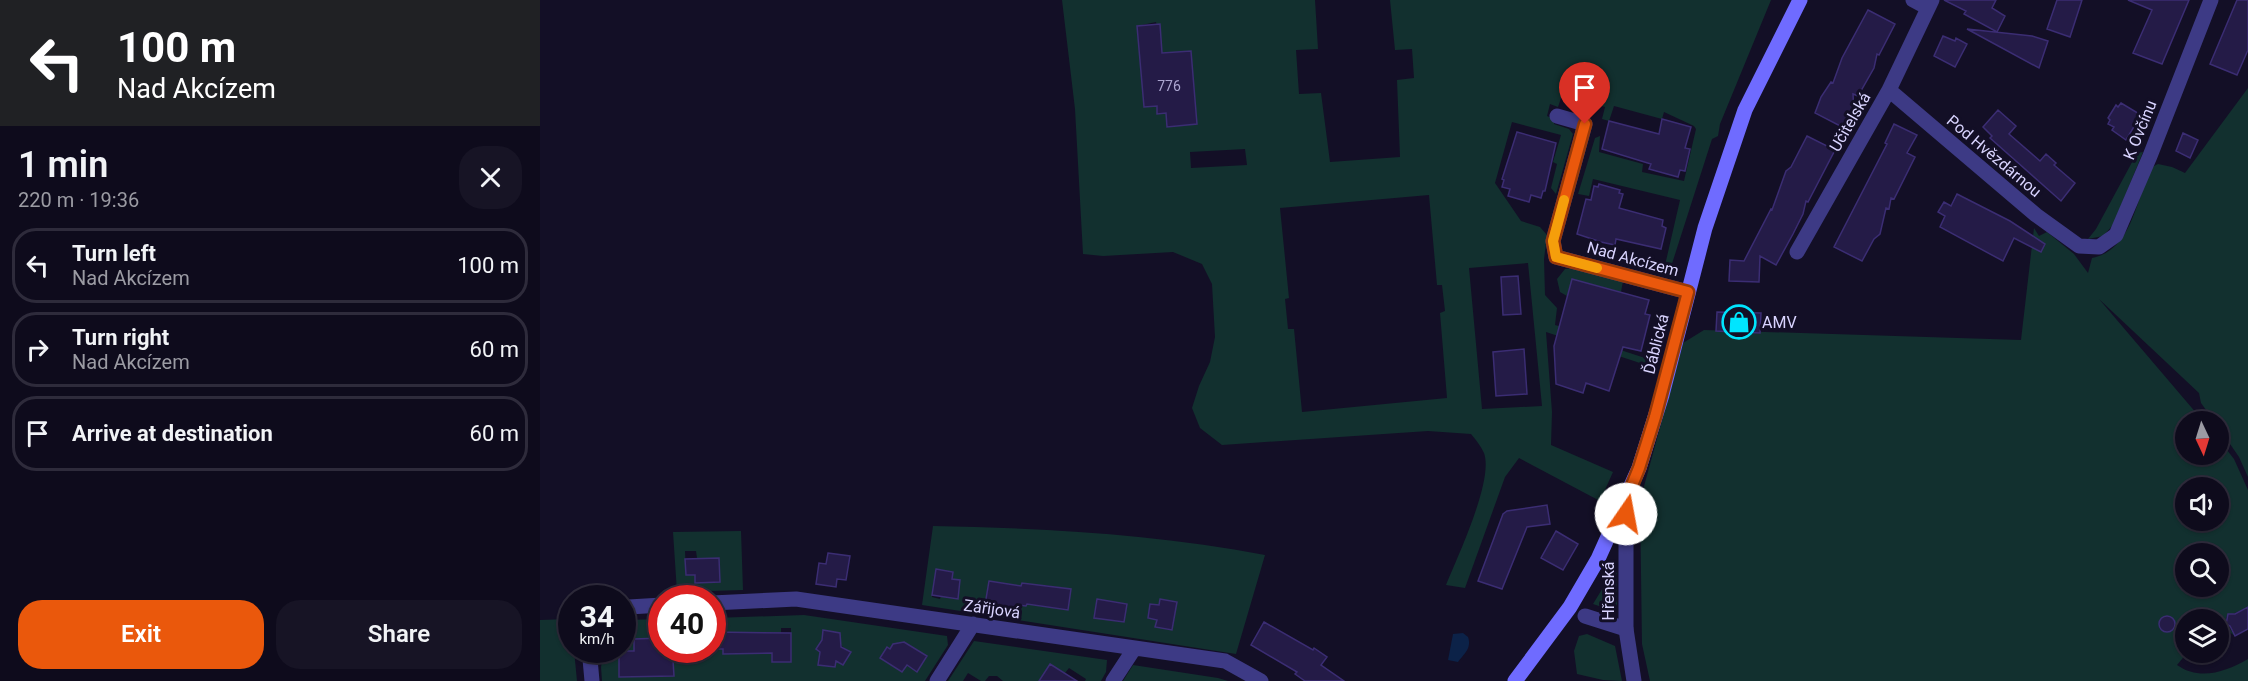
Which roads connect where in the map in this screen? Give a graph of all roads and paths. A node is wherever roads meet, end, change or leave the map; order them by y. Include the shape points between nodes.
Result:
1 (1800, 0) edge
2 (1913, 0) edge
3 (2211, 0) edge
4 (1930, 4) edge
5 (1888, 90) junction
6 (1557, 116) dead end
7 (2079, 246) joint
8 (1797, 252) dead end
9 (1688, 292) junction
10 (1626, 500) junction
11 (726, 602) edge
12 (1585, 616) dead end
13 (974, 624) junction
14 (1626, 629) junction
15 (1134, 649) junction
16 (590, 663) edge
17 (592, 681) edge
18 (937, 681) edge
19 (1113, 681) edge
20 (1260, 681) edge
21 (1515, 681) edge
22 (1634, 681) edge

1 - 9 main road, Ďáblická via 1745,110
2 - 4 street, Učitelská
3 - 7 street, K Ovčínu via 2116,235 2099,247
4 - 5 street, Učitelská
5 - 7 street, Pod Hvězdárnou via 2036,215
5 - 8 street, Učitelská
6 - 9 street, Nad Akcízem via 1585,124 1553,241 1556,257
9 - 10 main road, Ďáblická via 1655,417
10 - 14 street, Hřenská
10 - 21 main road, Ďáblická via 1570,607
11 - 13 street, Zářijová via 796,599
12 - 14 street
13 - 15 street, Zářijová
13 - 18 street
14 - 22 street, Hřenská
15 - 19 street
15 - 20 street, Zářijová via 1225,660
16 - 17 street

